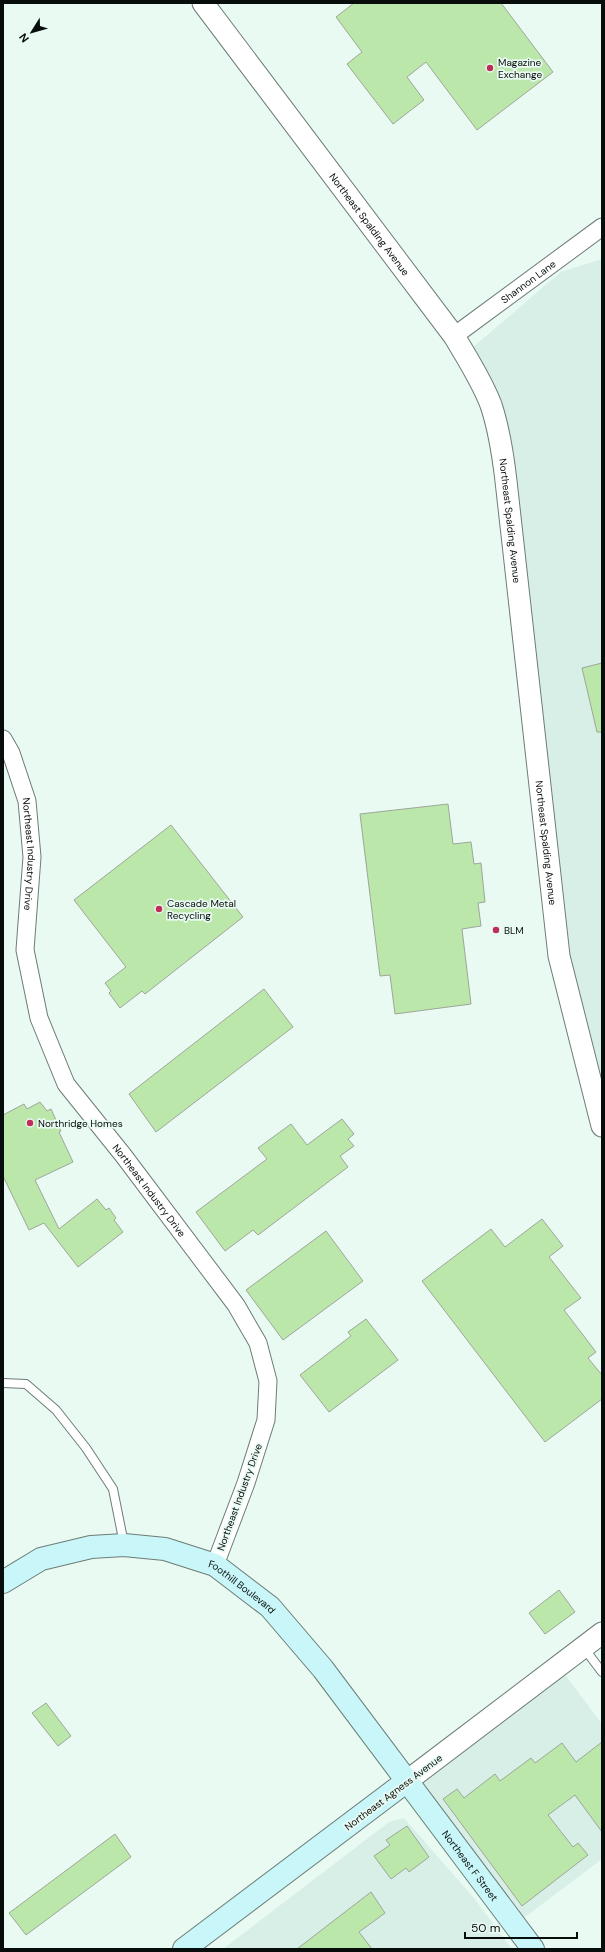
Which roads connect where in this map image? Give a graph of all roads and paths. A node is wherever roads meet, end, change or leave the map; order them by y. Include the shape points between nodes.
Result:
1 (203, 3) edge
2 (602, 227) edge
3 (454, 336) junction
4 (3, 739) edge
5 (602, 1126) edge
6 (3, 1383) edge
7 (124, 1545) junction
8 (215, 1565) junction
9 (3, 1582) edge
10 (602, 1633) edge
11 (584, 1647) junction
12 (602, 1672) edge
13 (407, 1781) junction
14 (184, 1949) edge
15 (533, 1949) edge

1 - 3 street, Northeast Spalding Avenue
2 - 3 street, Shannon Lane
3 - 5 street, Northeast Spalding Avenue via 490,404 502,444 559,956
4 - 8 street, Northeast Industry Drive via 11,753 27,801 32,857 25,950 39,1018 66,1084 236,1305 258,1343 268,1381 266,1420 246,1483
6 - 7 lane via 26,1384 56,1410 86,1448 113,1489
7 - 8 main road, Foothill Boulevard via 165,1549
7 - 9 main road, Foothill Boulevard via 91,1547 41,1559
8 - 13 main road, Foothill Boulevard via 270,1607 324,1669
10 - 11 street, Northeast Agness Avenue
11 - 12 lane
11 - 13 street, Northeast Agness Avenue
13 - 14 main road, Northeast Agness Avenue
13 - 15 main road, Northeast F Street

